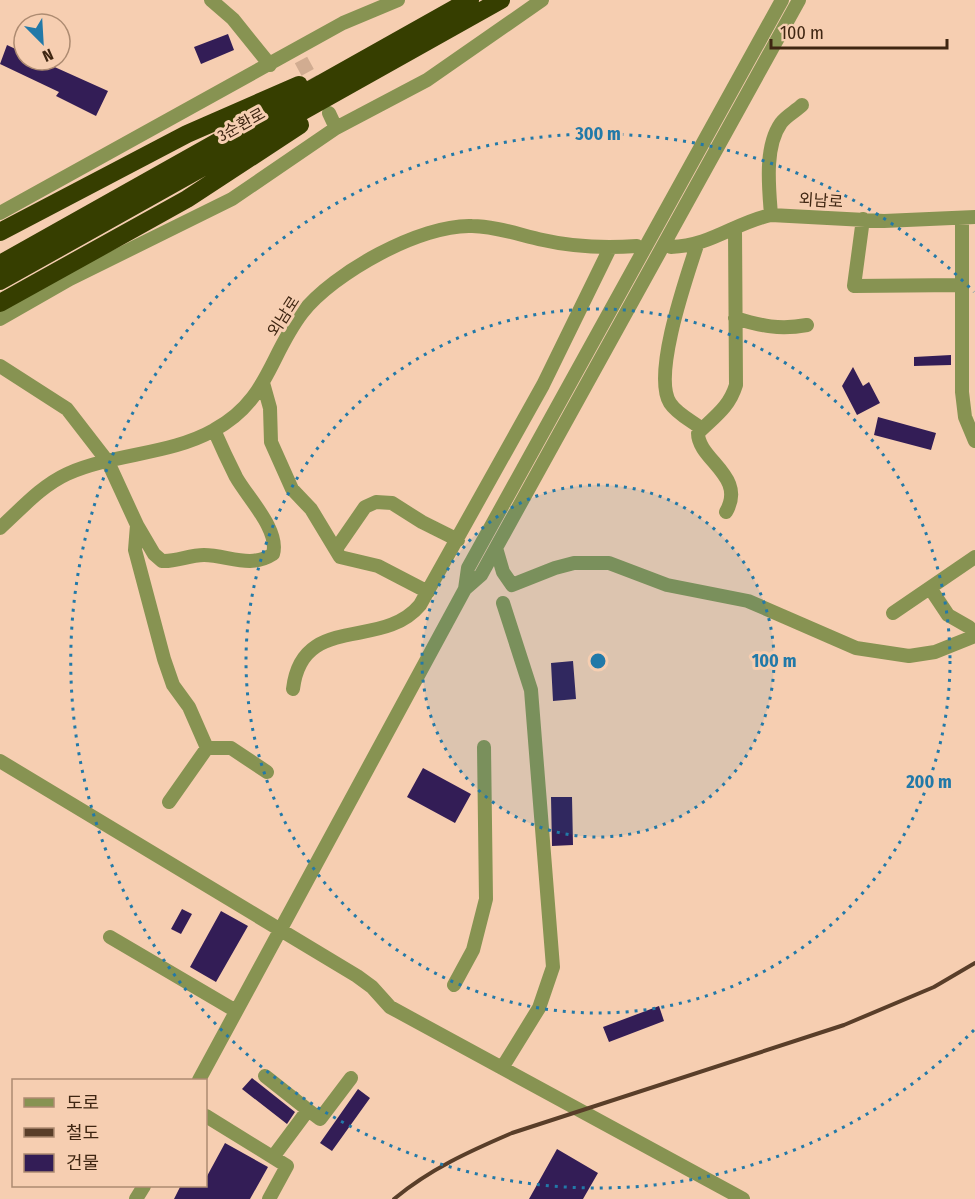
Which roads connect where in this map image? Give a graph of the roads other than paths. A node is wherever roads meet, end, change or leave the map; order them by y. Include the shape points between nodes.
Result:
1 (211, 0) edge
2 (398, 0) edge
3 (470, 0) edge
4 (501, 0) edge
5 (542, 0) edge
6 (782, 0) edge
7 (799, 0) edge
8 (395, 52) junction
9 (270, 65) junction
10 (802, 105) dead end
11 (329, 113) dead end
12 (336, 128) junction
13 (0, 213) edge
14 (771, 215) junction
15 (968, 217) edge
16 (863, 219) junction
17 (735, 229) junction
18 (0, 232) edge
19 (697, 245) junction
20 (637, 246) dead end
21 (671, 247) dead end
22 (610, 248) junction
23 (0, 264) edge
24 (0, 281) edge
25 (961, 285) junction
26 (0, 303) edge
27 (735, 318) junction
28 (0, 319) edge
29 (807, 325) dead end
30 (0, 366) edge
31 (263, 383) junction
32 (537, 397) junction
33 (557, 407) junction
34 (570, 413) junction
35 (702, 429) junction
36 (214, 430) junction
37 (975, 441) edge
38 (108, 462) junction
39 (726, 512) dead end
40 (137, 525) junction
41 (0, 528) edge
42 (458, 540) junction
43 (496, 548) junction
44 (336, 549) junction
45 (975, 557) edge
46 (930, 588) junction
47 (465, 590) junction
48 (428, 592) junction
49 (503, 603) dead end
50 (892, 613) dead end
51 (975, 636) edge
52 (293, 689) dead end
53 (484, 747) dead end
54 (207, 748) junction
55 (231, 748) junction
56 (249, 749) dead end
57 (0, 761) edge
58 (267, 772) dead end
59 (169, 802) dead end
60 (280, 929) junction
61 (110, 938) dead end
62 (454, 985) dead end
63 (236, 1011) junction
64 (502, 1068) junction
65 (265, 1076) dead end
66 (351, 1078) dead end
67 (200, 1079) edge
68 (308, 1110) junction
69 (207, 1117) edge
70 (273, 1157) junction
71 (269, 1199) edge
72 (743, 1199) edge

1 - 9 street via 233,19
2 - 9 street via 343,23 298,55
3 - 8 highway, 3순환로
4 - 8 highway, 3순환로
5 - 12 street via 427,80
6 - 33 street
7 - 34 street
8 - 18 highway via 187,134
8 - 23 highway, 3순환로
8 - 24 highway, 3순환로
8 - 26 highway via 195,195
9 - 13 street
10 - 14 street via 781,122 774,137
11 - 12 street
12 - 28 street via 232,199 70,279
14 - 16 street, 외남로
14 - 17 street, 외남로
15 - 16 street, 외남로
15 - 25 street
16 - 25 street via 854,286
17 - 19 street, 외남로
17 - 27 street
19 - 21 street, 외남로
19 - 35 street via 676,311 665,384 675,410
20 - 22 street, 외남로
22 - 31 street, 외남로 via 546,241 469,225 400,243 356,268 314,299 293,325
22 - 32 street
25 - 37 street via 962,392 965,417
27 - 29 street via 774,328
27 - 35 street via 736,385 722,412
30 - 38 street via 67,409
31 - 36 street, 외남로 via 251,402
31 - 44 street via 270,408 271,442 292,489 311,508
32 - 33 street
32 - 42 street
33 - 34 street
33 - 47 street via 468,568
34 - 43 street
35 - 39 street via 698,433 701,446 727,480 730,504
36 - 38 street, 외남로
36 - 40 street via 237,479 261,512 274,542 273,554 250,561 205,555 162,561
38 - 40 street
38 - 41 street, 외남로 via 53,482
40 - 54 street via 135,550 164,659 173,685 189,707
42 - 44 street via 393,503 376,502 365,507
42 - 48 street
43 - 47 street via 481,575
43 - 51 street via 503,572 512,585 574,563 609,563 667,585 748,601 856,648 909,656 935,652
44 - 48 street via 340,557 378,566
45 - 46 street
46 - 50 street
46 - 51 street via 948,615 969,627
47 - 60 street
48 - 52 street via 404,620 317,645 298,665
49 - 64 street via 531,690 553,967 538,1008
53 - 62 street via 486,899 473,950
54 - 55 street
54 - 59 street
55 - 56 street
55 - 58 street
57 - 60 street
60 - 63 street
60 - 64 street via 357,976 390,1007
61 - 63 street
63 - 67 street
64 - 72 street
65 - 68 street
66 - 68 street via 320,1119
68 - 70 street
69 - 70 street
70 - 71 street via 287,1166

